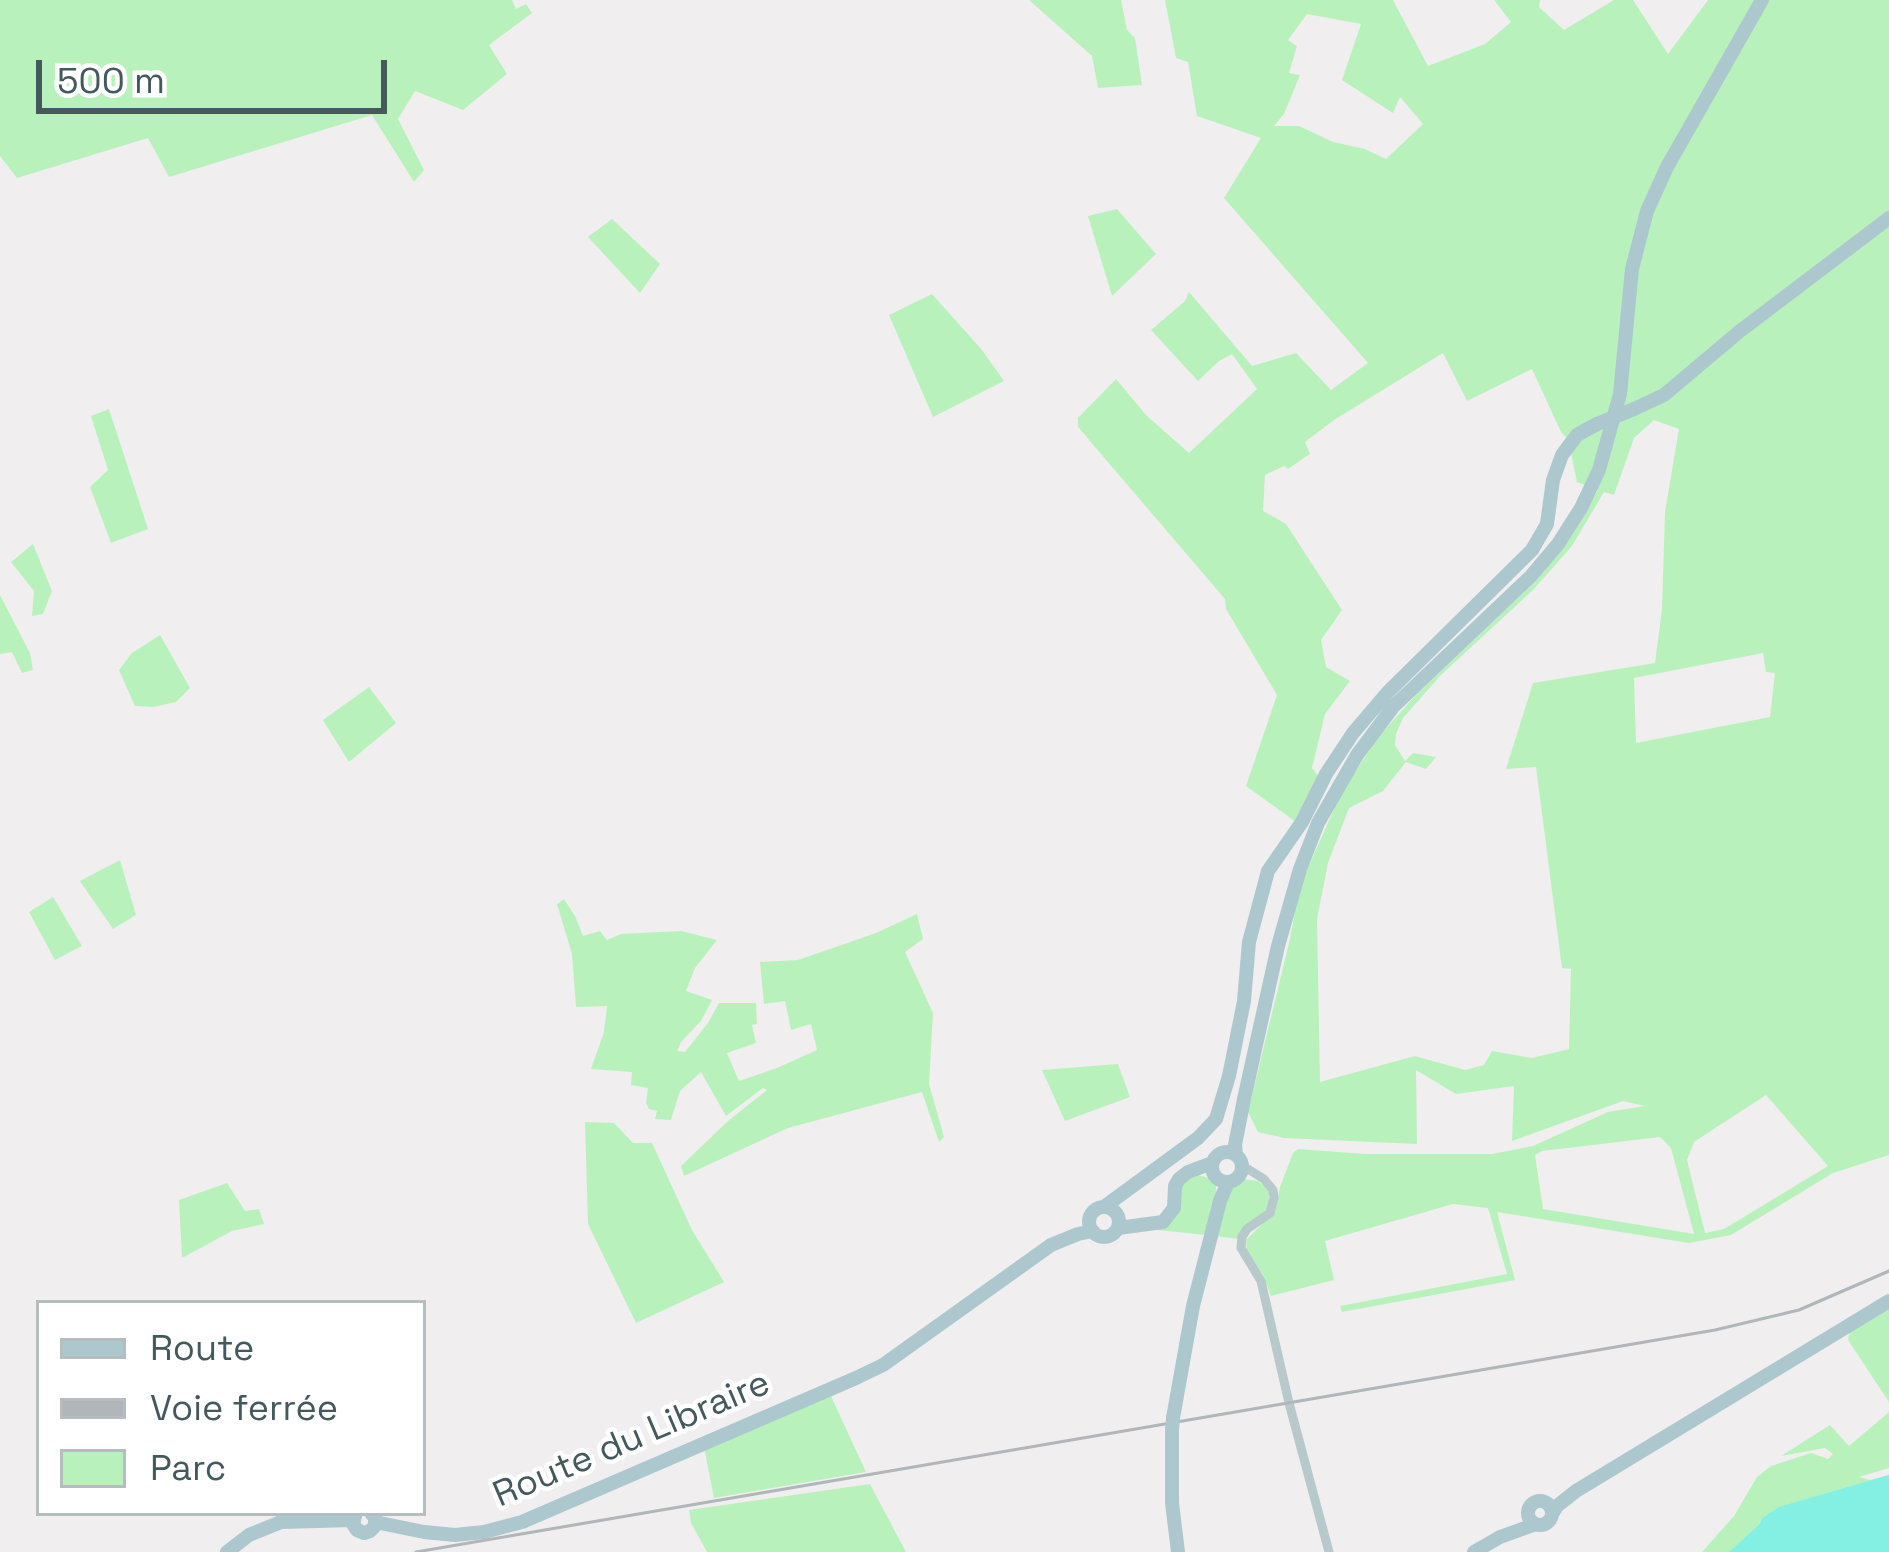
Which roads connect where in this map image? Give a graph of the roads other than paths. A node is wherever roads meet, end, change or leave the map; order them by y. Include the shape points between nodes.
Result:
1 (1762, 0) edge
2 (1889, 218) edge
3 (1227, 1168) junction
4 (1118, 1217) junction
5 (1087, 1229) junction
6 (1889, 1301) edge
7 (354, 1516) edge
8 (373, 1518) edge
9 (227, 1552) edge
10 (1178, 1552) edge
11 (1329, 1552) edge
12 (1474, 1552) edge

1 - 3 main road via 1647,211 1632,268 1620,394 1581,508 1531,577 1393,707 1311,839
2 - 4 main road, bridge via 1664,395 1597,424 1562,454 1547,524 1532,550 1353,733 1268,871 1216,1119 1121,1193
3 - 4 main road via 1179,1179 1163,1222
3 - 10 main road via 1172,1424
3 - 11 street via 1258,1175 1273,1190 1270,1214 1247,1229 1241,1248 1261,1281
4 - 5 main road via 1092,1213
4 - 5 main road via 1106,1237
5 - 8 main road, Route du Libraire via 1051,1245 883,1365 506,1527 455,1535
6 - 12 main road via 1548,1508 1531,1503 1532,1518
7 - 8 main road, Route du Libraire via 354,1528 364,1533
7 - 9 main road via 280,1522

